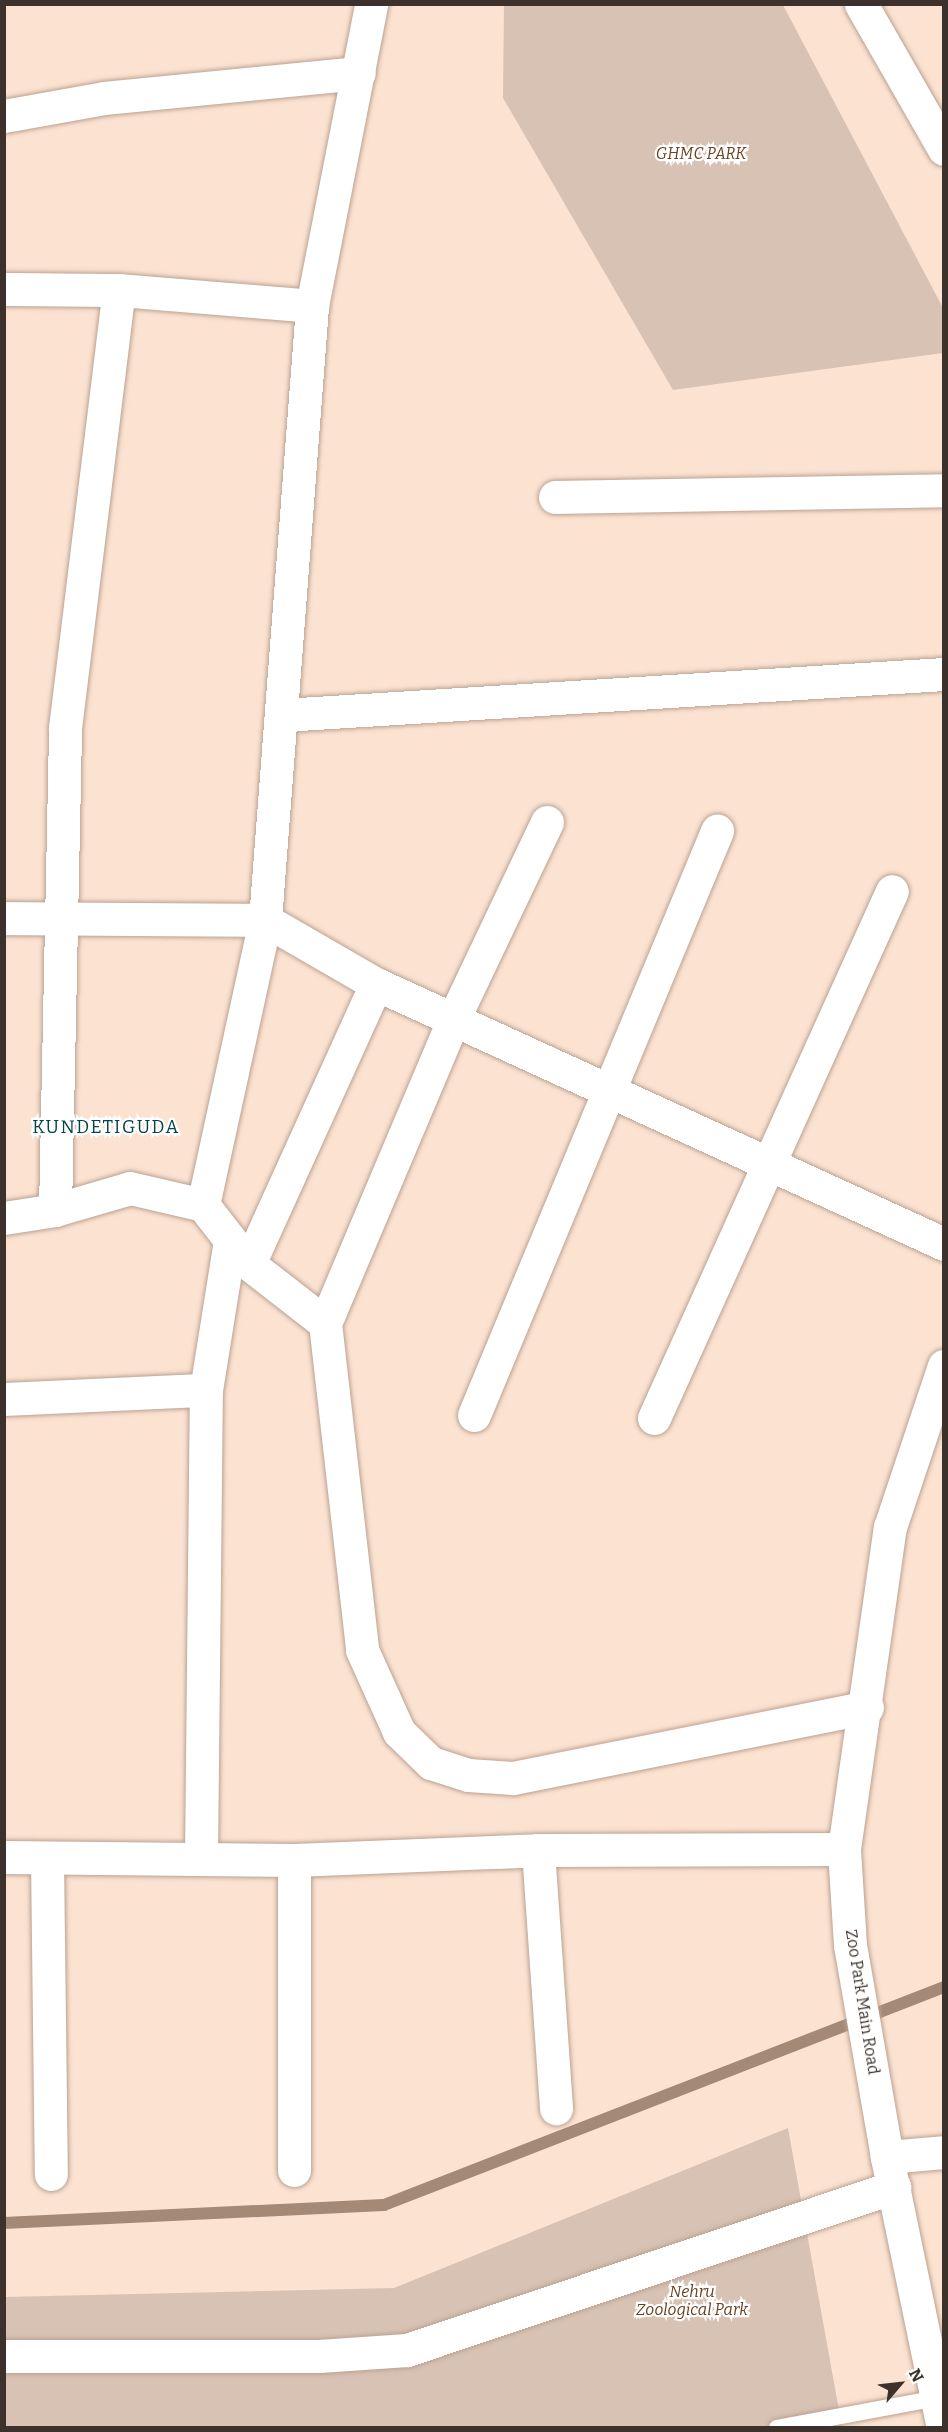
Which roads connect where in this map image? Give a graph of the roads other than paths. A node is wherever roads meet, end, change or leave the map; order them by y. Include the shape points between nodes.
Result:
1 (371, 4) edge
2 (861, 4) edge
3 (358, 73) junction
4 (4, 116) edge
5 (944, 149) edge
6 (4, 289) edge
7 (118, 290) junction
8 (312, 306) junction
9 (944, 490) edge
10 (555, 497) dead end
11 (944, 674) edge
12 (283, 715) junction
13 (547, 822) dead end
14 (717, 831) dead end
15 (892, 891) dead end
16 (4, 918) edge
17 (65, 918) junction
18 (265, 920) junction
19 (376, 984) junction
20 (454, 1018) junction
21 (611, 1087) junction
22 (772, 1167) junction
23 (203, 1204) junction
24 (55, 1210) junction
25 (4, 1218) edge
26 (944, 1244) edge
27 (240, 1252) junction
28 (325, 1323) junction
29 (940, 1387) edge
30 (206, 1390) junction
31 (4, 1399) edge
32 (474, 1415) dead end
33 (654, 1419) dead end
34 (867, 1707) junction
35 (844, 1849) junction
36 (538, 1850) junction
37 (4, 1857) edge
38 (201, 1858) junction
39 (47, 1859) junction
40 (294, 1860) junction
41 (556, 2108) dead end
42 (944, 2152) edge
43 (294, 2170) dead end
44 (890, 2172) junction
45 (51, 2174) dead end
46 (4, 2356) edge
47 (940, 2413) edge
48 (777, 2427) edge

1 - 3 street
2 - 5 street
3 - 4 street via 104,98
3 - 8 street
6 - 7 street
7 - 8 street
7 - 17 street via 65,728
8 - 12 street
9 - 10 street
11 - 12 street
12 - 18 street
13 - 20 street
14 - 21 street
15 - 22 street
16 - 17 street
17 - 18 street
17 - 24 street
18 - 19 street
18 - 23 street
19 - 20 street
19 - 27 street
20 - 21 street
20 - 28 street
21 - 22 street
21 - 32 street
22 - 26 street
22 - 33 street
23 - 24 street via 130,1188
23 - 27 street
24 - 25 street
27 - 28 street
27 - 30 street
28 - 34 street via 362,1650 399,1732 431,1763 468,1775 513,1778
29 - 34 street, Zoo Park Main Road via 890,1527
30 - 31 street
30 - 38 street
34 - 35 street, Zoo Park Main Road
35 - 36 street
35 - 44 street, Zoo Park Main Road via 850,1945
36 - 40 street
36 - 41 street
37 - 39 street
38 - 39 street
38 - 40 street
39 - 45 street
40 - 43 street
42 - 44 street
44 - 46 street via 407,2350 319,2356
44 - 47 street, Zoo Park Main Road
47 - 48 lane

